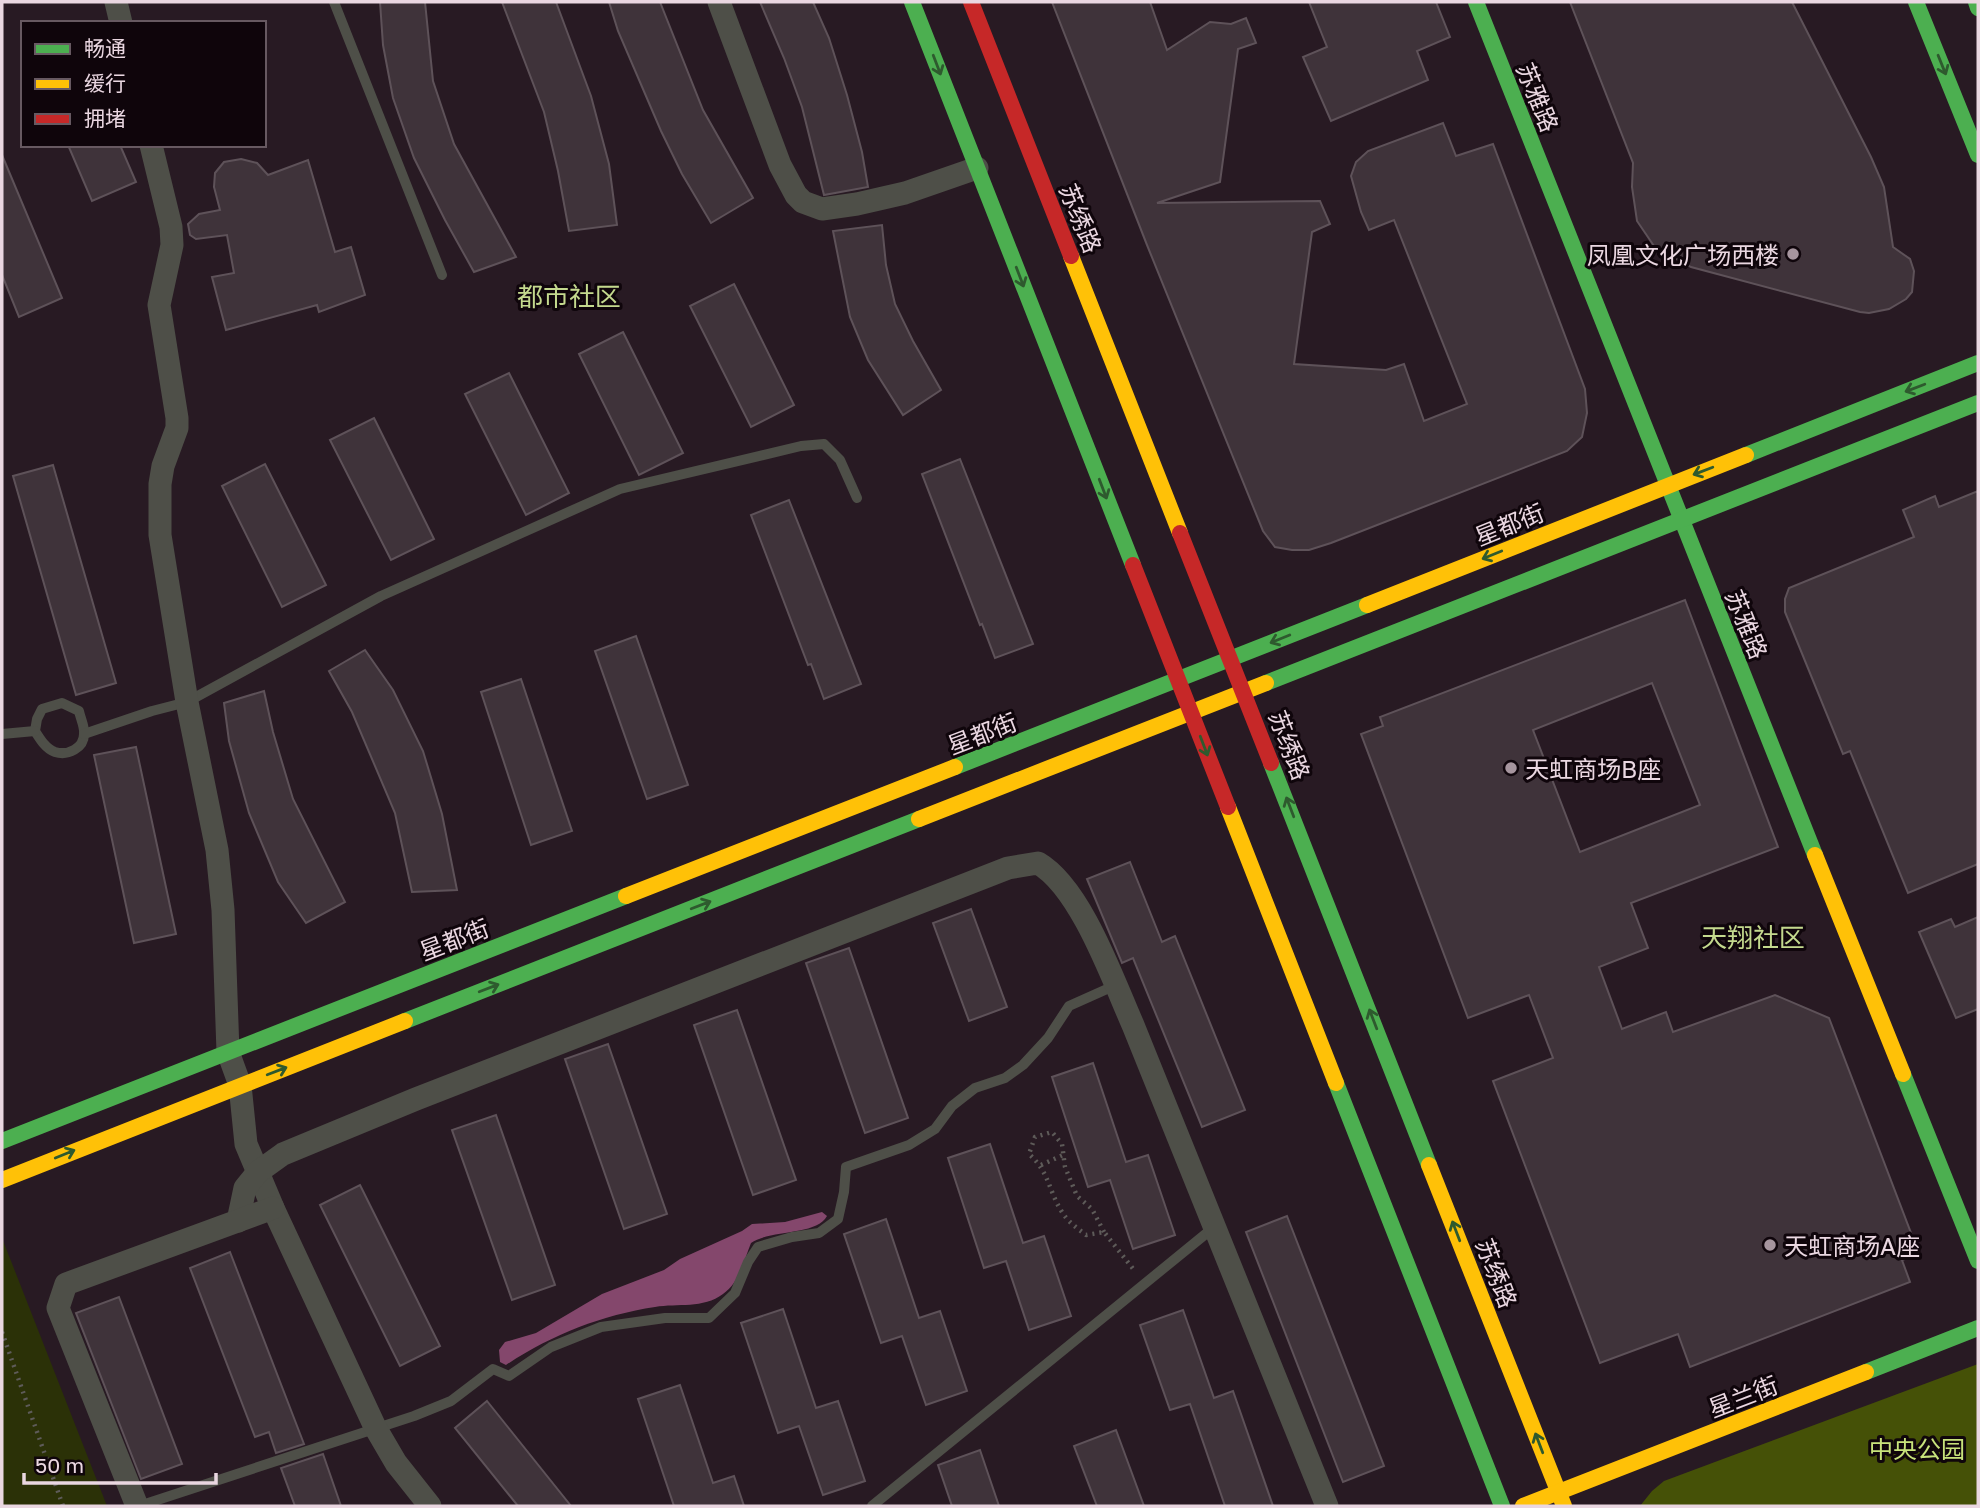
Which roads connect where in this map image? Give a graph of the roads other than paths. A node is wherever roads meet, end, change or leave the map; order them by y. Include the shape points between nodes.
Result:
1 (116, 2) edge
2 (334, 2) edge
3 (719, 2) edge
4 (912, 2) edge
5 (971, 2) edge
6 (1476, 2) edge
7 (1916, 2) edge
8 (1976, 2) edge
9 (1978, 8) edge
10 (121, 21) edge
11 (151, 147) edge
12 (1978, 155) edge
13 (977, 168) junction
14 (442, 275) dead end
15 (1978, 363) edge
16 (1978, 403) edge
17 (1667, 486) junction
18 (856, 498) dead end
19 (1681, 520) junction
20 (1232, 659) junction
21 (1178, 680) junction
22 (1245, 693) junction
23 (187, 702) junction
24 (1192, 714) junction
25 (35, 732) junction
26 (2, 734) edge
27 (85, 734) junction
28 (1116, 985) junction
29 (228, 1052) junction
30 (240, 1085) junction
31 (2, 1141) edge
32 (258, 1172) junction
33 (2, 1180) edge
34 (273, 1208) junction
35 (238, 1221) junction
36 (1213, 1228) junction
37 (1978, 1261) edge
38 (1978, 1328) edge
39 (375, 1427) junction
40 (1561, 1499) edge
41 (138, 1506) edge
42 (430, 1506) edge
43 (872, 1506) edge
44 (1327, 1506) edge
45 (1503, 1506) edge
46 (1523, 1506) edge

1 - 10 street
2 - 14 lane
3 - 13 street via 780,165 803,202 822,209 857,204
4 -> 13 main road
5 - 20 main road, 苏绣路
6 - 17 main road, 苏雅路
7 -> 12 main road
8 - 9 main road
11 - 23 street via 173,245 159,305 177,418 160,484 160,536
13 -> 21 main road
15 -> 17 main road, 星都街
16 - 19 main road
17 - 19 main road, 苏雅路
17 -> 20 main road, 星都街
18 - 23 lane via 841,460 824,444 620,489 381,596
19 - 22 main road
19 - 37 main road, 苏雅路
20 - 21 main road, 星都街
20 - 22 main road, 苏绣路
21 - 24 main road
21 - 29 main road, 星都街
22 - 24 main road
40 -> 22 main road, 苏绣路
23 - 27 lane
23 - 29 street via 218,862
30 -> 24 main road
24 -> 45 main road
25 - 26 lane
25 - 27 lane via 53,752 67,753 79,747
25 - 27 lane via 42,709 62,703 79,711
28 - 32 street via 1068,894 1038,863 1021,864 416,1099 283,1154
28 - 36 street
28 - 39 lane via 1069,1006 1023,1065 1004,1078 975,1087 952,1106 935,1129 909,1145 846,1167 838,1219 819,1233 758,1247 736,1293 709,1318 665,1318 601,1327 551,1347 509,1376 493,1368 451,1401
29 - 30 street
29 - 31 main road, 星都街
30 - 32 street via 246,1144
33 -> 30 main road
32 - 34 street
32 - 35 street via 245,1188
34 - 35 street
34 - 39 street
35 - 41 street via 66,1284 58,1308
36 - 43 lane
36 - 44 street
38 - 40 main road, 星兰街
39 - 41 lane
39 - 42 street
40 - 46 main road, 星兰街

